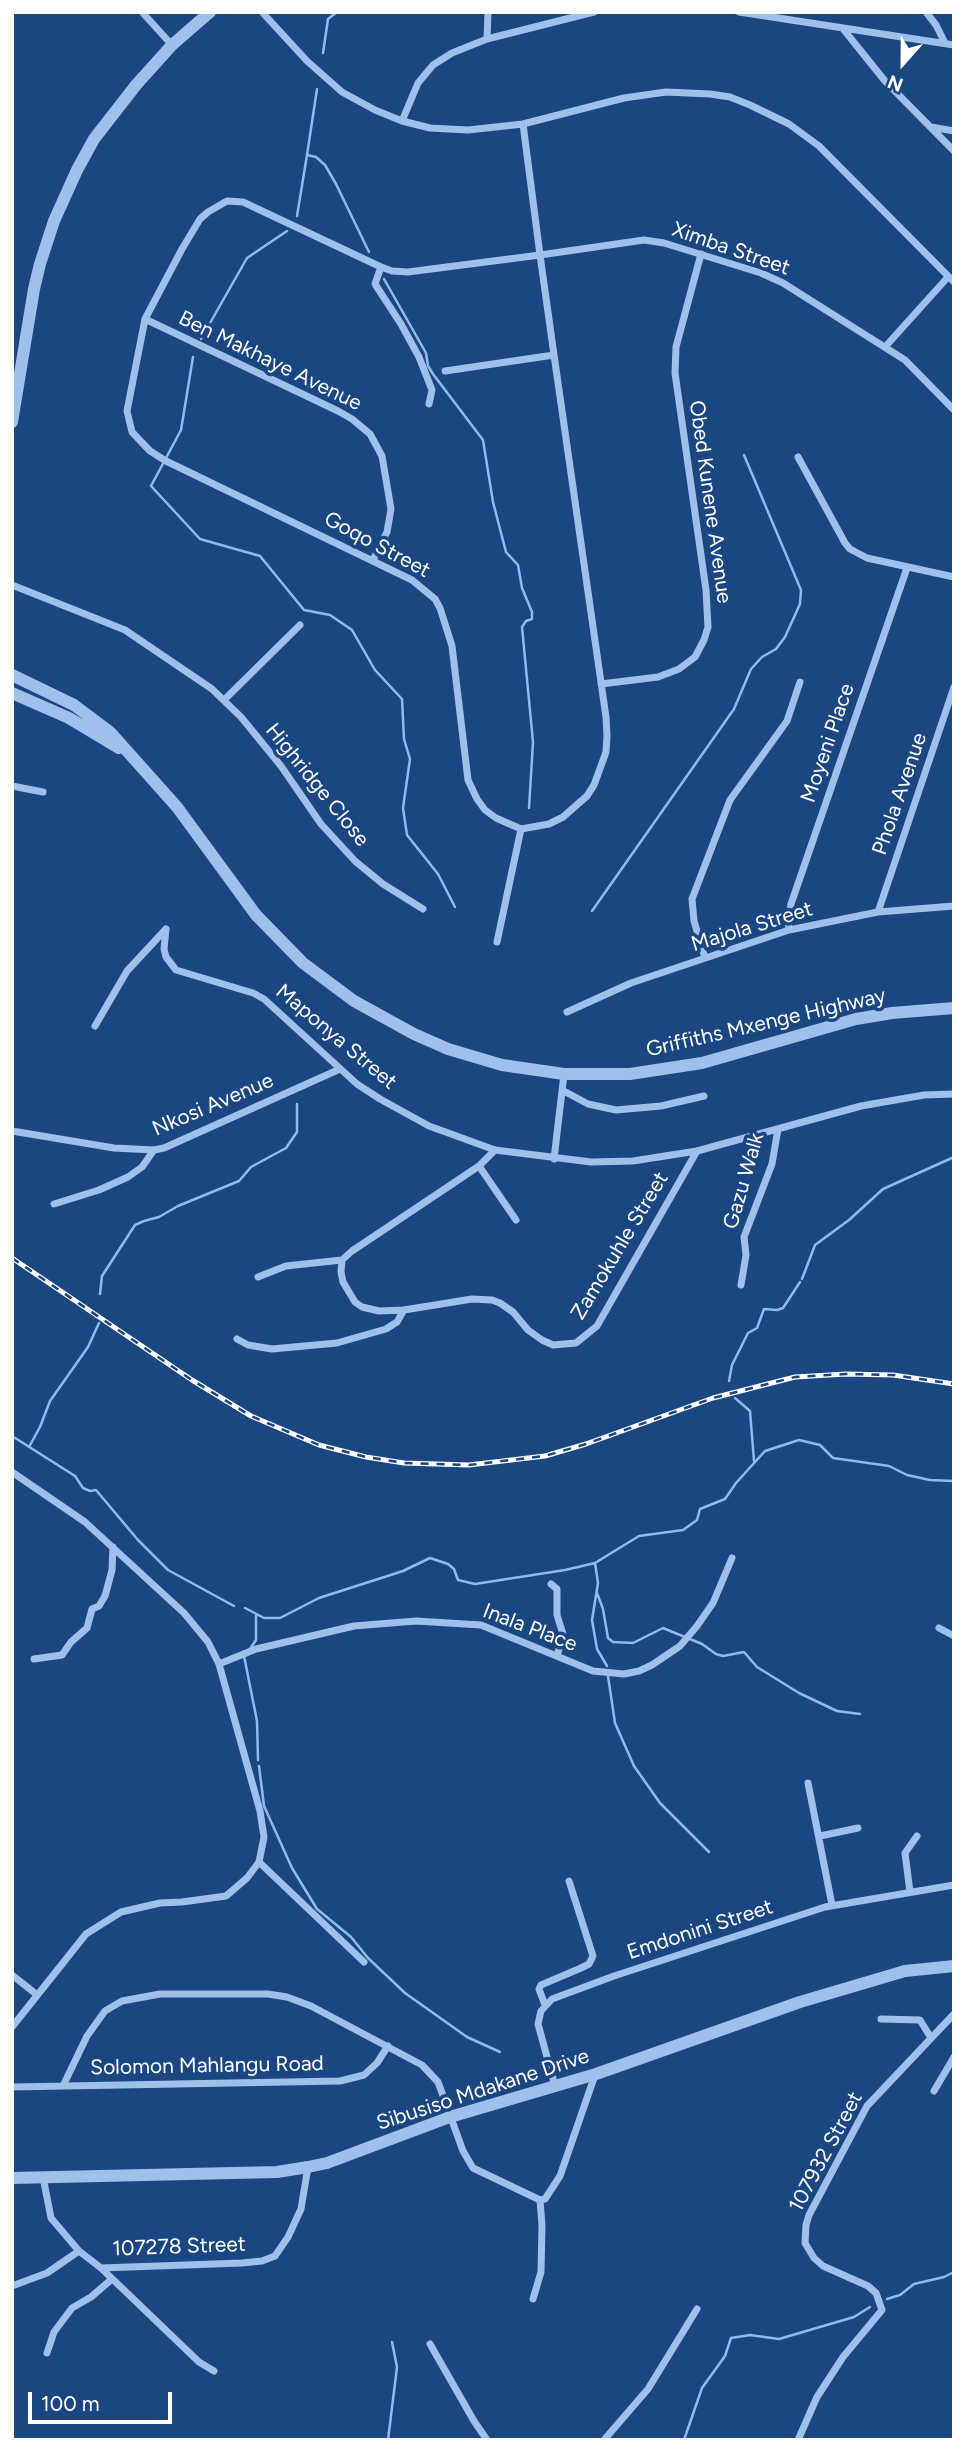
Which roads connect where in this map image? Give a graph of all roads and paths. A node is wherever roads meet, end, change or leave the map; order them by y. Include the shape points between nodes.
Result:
1 (142, 12) edge
2 (211, 12) edge
3 (262, 12) edge
4 (488, 12) edge
5 (594, 12) edge
6 (739, 12) edge
7 (926, 12) edge
8 (844, 30) junction
9 (487, 38) junction
10 (949, 44) edge
11 (172, 45) junction
12 (402, 121) junction
13 (523, 124) junction
14 (931, 127) junction
15 (954, 131) edge
16 (954, 152) edge
17 (701, 254) junction
18 (540, 255) junction
19 (381, 267) junction
20 (951, 279) edge
21 (145, 319) junction
22 (886, 347) junction
23 (554, 355) junction
24 (445, 371) dead end
25 (429, 404) dead end
26 (954, 410) edge
27 (12, 422) edge
28 (798, 457) dead end
29 (373, 560) junction
30 (906, 568) junction
31 (954, 577) edge
32 (12, 585) edge
33 (300, 625) dead end
34 (12, 676) edge
35 (800, 682) dead end
36 (601, 684) junction
37 (954, 687) edge
38 (12, 692) edge
39 (224, 700) junction
40 (125, 751) junction
41 (12, 786) edge
42 (43, 792) dead end
43 (522, 829) junction
44 (954, 906) edge
45 (423, 909) dead end
46 (878, 912) junction
47 (789, 930) junction
48 (496, 943) dead end
49 (705, 958) junction
50 (954, 1008) edge
51 (567, 1012) dead end
52 (95, 1027) dead end
53 (340, 1069) junction
54 (564, 1074) junction
55 (562, 1090) junction
56 (954, 1094) edge
57 (704, 1097) dead end
58 (778, 1129) junction
59 (12, 1131) edge
60 (154, 1150) junction
61 (495, 1150) junction
62 (697, 1151) junction
63 (554, 1158) junction
64 (479, 1166) junction
65 (54, 1204) dead end
66 (516, 1220) dead end
67 (342, 1261) junction
68 (258, 1277) dead end
69 (741, 1285) dead end
70 (404, 1310) junction
71 (237, 1339) dead end
72 (12, 1472) edge
73 (113, 1547) junction
74 (732, 1558) dead end
75 (551, 1584) dead end
76 (939, 1628) dead end
77 (954, 1636) edge
78 (557, 1657) junction
79 (34, 1659) dead end
80 (219, 1664) junction
81 (808, 1783) dead end
82 (858, 1828) dead end
83 (820, 1836) junction
84 (917, 1836) dead end
85 (259, 1862) junction
86 (569, 1881) dead end
87 (954, 1885) edge
88 (910, 1892) junction
89 (832, 1905) junction
90 (364, 1962) dead end
91 (954, 1966) edge
92 (12, 1975) edge
93 (36, 1994) junction
94 (545, 2005) junction
95 (954, 2014) edge
96 (881, 2019) dead end
97 (12, 2027) edge
98 (931, 2038) junction
99 (388, 2046) junction
100 (954, 2057) edge
101 (596, 2074) junction
102 (63, 2086) junction
103 (555, 2086) junction
104 (12, 2087) edge
105 (934, 2091) dead end
106 (451, 2118) junction
107 (308, 2168) junction
108 (43, 2177) junction
109 (12, 2178) edge
110 (540, 2200) junction
111 (79, 2251) junction
112 (102, 2268) junction
113 (112, 2279) junction
114 (12, 2286) edge
115 (533, 2299) dead end
116 (697, 2309) dead end
117 (430, 2344) dead end
118 (47, 2353) dead end
119 (214, 2371) dead end
120 (487, 2440) edge
121 (604, 2440) edge
122 (798, 2440) edge

1 - 11 street
2 - 11 street
3 - 12 street via 342,92
4 - 9 street
5 - 9 street
6 - 8 street
7 - 10 street
8 - 10 street
8 - 14 street via 885,81
9 - 12 street via 433,65 418,83
11 - 27 street via 106,122 62,200 34,289
12 - 13 street via 451,130
13 - 18 street
13 - 20 street via 645,93 685,91 730,97 771,114 819,146
14 - 15 street
14 - 16 street
17 - 18 street, Ximba Street via 644,240
17 - 22 street, Ximba Street via 771,276
17 - 36 street, Obed Kunene Avenue via 676,347 675,373 708,627 695,657 679,669 657,677
18 - 19 street, Goqo Street via 408,272
18 - 23 street
19 - 21 street, Goqo Street via 255,206 228,201 200,219
19 - 25 street via 375,284 419,357 432,390
20 - 22 street
21 - 29 street, Ben Makhaye Avenue via 338,411 370,434 382,456 391,509 387,532
21 - 29 street, Goqo Street via 127,411 140,443 166,461
22 - 26 street, Ximba Street
23 - 24 street
23 - 36 street
28 - 30 street via 850,549
29 - 43 street, Goqo Street via 412,580 440,608 452,646 468,780 485,810
30 - 31 street
30 - 47 street, Moyeni Place via 791,904
32 - 39 street, Highridge Close via 135,636
33 - 39 street
34 - 40 street, Griffiths Mxenge Highway via 93,717
35 - 49 street via 787,721 730,800 692,899
36 - 43 street via 606,752 594,785 563,817
37 - 46 street, Phola Avenue
38 - 40 street, Griffiths Mxenge Highway
39 - 45 street, Highridge Close via 355,861
40 - 54 street, Griffiths Mxenge Highway via 177,807 256,915 324,981 384,1019 448,1049 502,1065
41 - 42 street
43 - 48 street
44 - 46 street, Majola Street
46 - 47 street, Majola Street
47 - 49 street, Majola Street
49 - 51 street, Majola Street via 631,983
50 - 54 street, Griffiths Mxenge Highway via 856,1019 683,1067 630,1074
52 - 53 street, Maponya Street via 127,971 166,929 166,957 176,970 264,999
53 - 60 street, Nkosi Avenue
53 - 61 street, Maponya Street via 399,1111
54 - 55 street
55 - 57 street via 588,1104 616,1110
55 - 63 street
56 - 58 street, Maponya Street via 861,1105
58 - 62 street, Maponya Street
58 - 69 street, Gazu Walk via 772,1164 745,1232 747,1255
59 - 60 street, Nkosi Avenue
60 - 65 street via 128,1177
61 - 63 street, Maponya Street
61 - 64 street
62 - 63 street, Maponya Street via 633,1161
62 - 70 street, Zamokuhle Street via 597,1326 583,1339 553,1345 492,1300
64 - 66 street
64 - 67 street
67 - 68 street via 286,1266
67 - 70 street, Zamokuhle Street via 343,1282 355,1302 379,1311
70 - 71 street via 386,1329 337,1342 272,1349
72 - 73 street via 86,1522
73 - 79 street via 105,1596 92,1609 87,1628 62,1655
73 - 80 street via 184,1613
74 - 78 street, Inala Place via 697,1626 682,1644 652,1665 616,1673 593,1671
75 - 78 street via 557,1589 563,1634
76 - 77 street
78 - 80 street, Inala Place via 481,1625 416,1621 355,1626 256,1649
80 - 85 street via 261,1817 264,1837
81 - 83 street
82 - 83 street
83 - 89 street
84 - 88 street via 905,1853
85 - 90 street
85 - 93 street via 226,1896 147,1905 102,1923 86,1934
86 - 94 street via 593,1956 589,1964 541,1985
87 - 88 street, Emdonini Street
88 - 89 street, Emdonini Street
89 - 94 street, Emdonini Street via 614,1976
91 - 101 street, Sibusiso Mdakane Drive via 875,1978
92 - 93 street
93 - 97 street
94 - 103 street via 539,2031
95 - 98 street, 107932 Street
96 - 98 street via 916,2018
98 - 122 street, 107932 Street via 867,2106 809,2215 805,2243 814,2259 868,2286 882,2310 817,2397
99 - 102 street, Solomon Mahlangu Road via 364,2075 340,2081
99 - 102 street via 311,2006 278,1995 148,1995 105,2011
99 - 106 street via 438,2082
100 - 105 street
101 - 103 street, Sibusiso Mdakane Drive
101 - 110 street via 560,2176
102 - 104 street, Solomon Mahlangu Road
103 - 106 street, Sibusiso Mdakane Drive
106 - 107 street, Sibusiso Mdakane Drive
106 - 110 street via 472,2168
107 - 108 street, Sibusiso Mdakane Drive
107 - 112 street, 107278 Street via 300,2209 275,2256 242,2263
108 - 109 street, Sibusiso Mdakane Drive
108 - 111 street, 107278 Street via 51,2218
110 - 115 street via 541,2272
111 - 112 street, 107278 Street
111 - 114 street via 47,2273
112 - 113 street
113 - 118 street via 72,2308 54,2332
113 - 119 street
116 - 121 street via 648,2389
117 - 120 street

